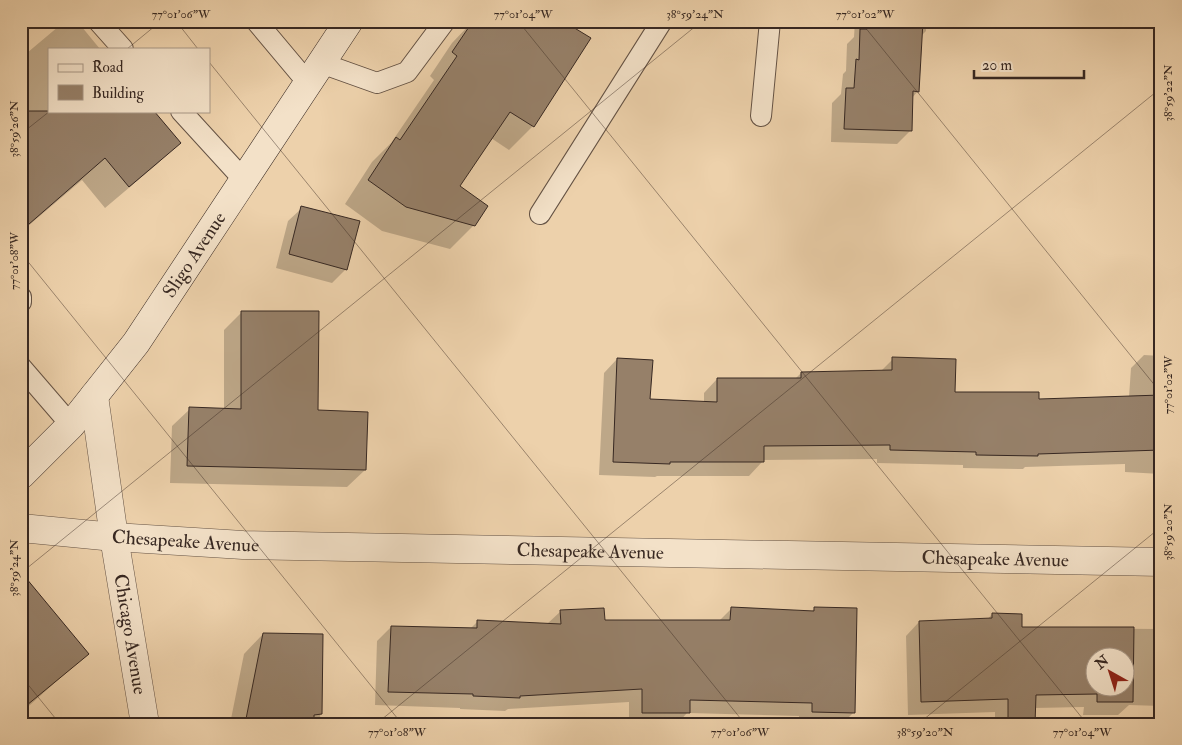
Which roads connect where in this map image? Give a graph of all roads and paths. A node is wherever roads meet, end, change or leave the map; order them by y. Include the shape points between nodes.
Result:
1 (98, 21) edge
2 (256, 21) edge
3 (349, 21) edge
4 (445, 21) edge
5 (662, 21) edge
6 (770, 21) edge
7 (122, 48) edge
8 (314, 73) junction
9 (182, 112) edge
10 (761, 116) dead end
11 (244, 180) junction
12 (540, 214) dead end
13 (21, 297) edge
14 (21, 302) edge
15 (21, 367) edge
16 (94, 396) junction
17 (71, 425) junction
18 (21, 475) edge
19 (21, 528) edge
20 (114, 537) junction
21 (1161, 562) edge
22 (146, 724) edge

1 - 7 lane
2 - 8 lane
3 - 8 street, Sligo Avenue
4 - 8 lane via 407,72 378,83
5 - 12 lane
6 - 10 lane
8 - 11 street, Sligo Avenue
9 - 11 lane
11 - 16 street, Sligo Avenue via 136,343
13 - 14 lane
15 - 17 lane
16 - 17 street, Sligo Avenue
16 - 20 street, Chicago Avenue
17 - 18 street, Sligo Avenue
19 - 20 street, Chesapeake Avenue
20 - 21 street, Chesapeake Avenue via 243,545
20 - 22 street, Chicago Avenue

